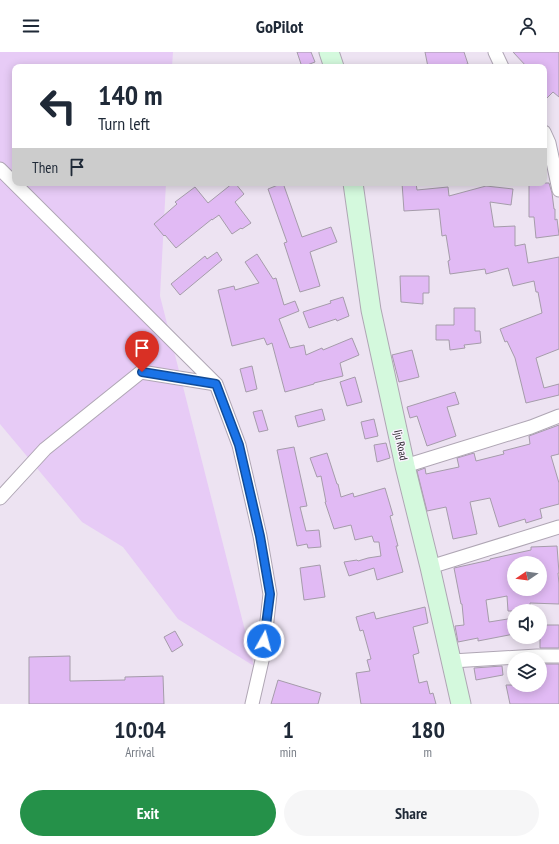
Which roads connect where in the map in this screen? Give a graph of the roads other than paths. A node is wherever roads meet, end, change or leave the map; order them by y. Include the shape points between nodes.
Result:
1 (329, 52) edge
2 (495, 52) edge
3 (333, 64) edge
4 (501, 64) edge
5 (547, 139) edge
6 (0, 169) edge
7 (12, 181) edge
8 (17, 186) edge
9 (353, 186) edge
10 (559, 190) edge
11 (216, 384) junction
12 (559, 416) edge
13 (405, 466) junction
14 (0, 498) edge
15 (559, 527) edge
16 (430, 568) junction
17 (559, 656) edge
18 (452, 661) junction
19 (252, 704) edge
20 (461, 704) edge

1 - 3 main road
2 - 4 street
5 - 10 street
6 - 7 street
8 - 11 street
9 - 13 main road, Iju Road via 371,310
11 - 14 street via 142,372 45,449
11 - 19 street via 239,445 260,536 270,594 263,656
12 - 13 street
13 - 16 main road, Iju Road
15 - 16 street
16 - 18 main road, Iju Road
17 - 18 street
18 - 20 main road, Iju Road

